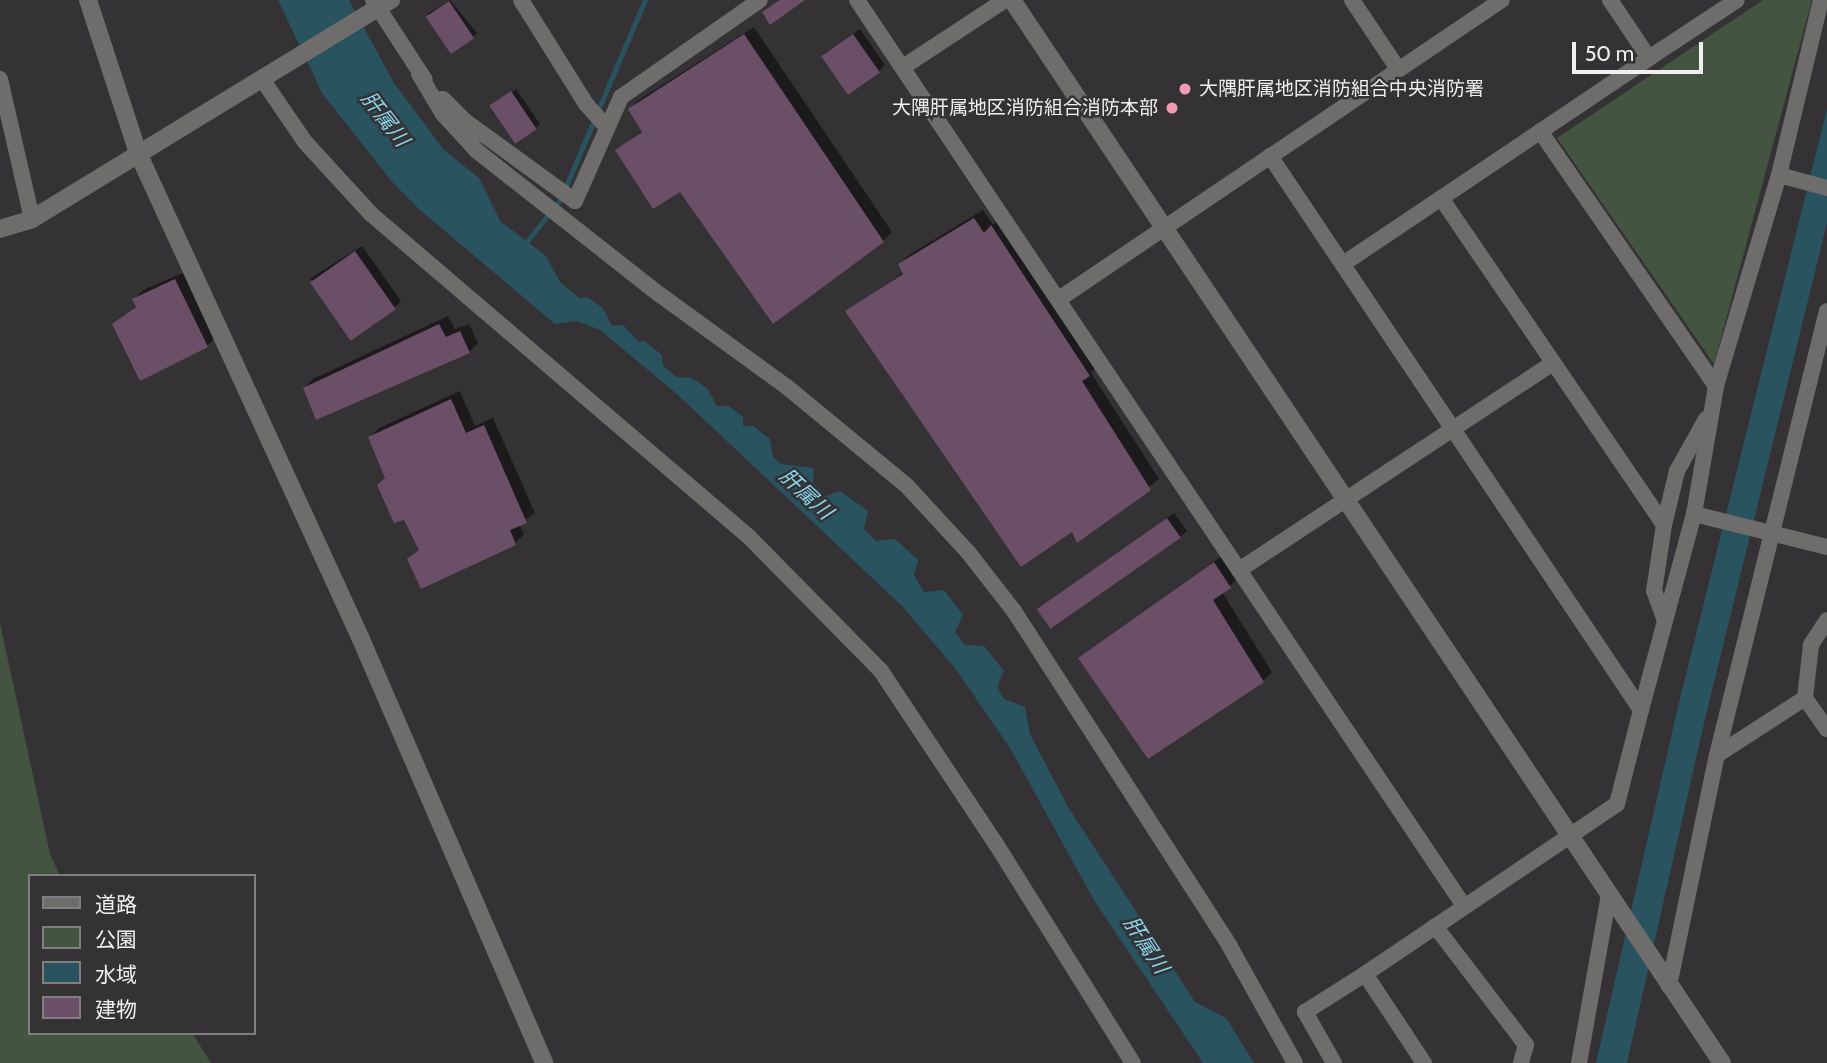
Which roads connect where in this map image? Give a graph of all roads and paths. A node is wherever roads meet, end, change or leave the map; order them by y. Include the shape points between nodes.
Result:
1 (88, 0) edge
2 (521, 0) edge
3 (760, 0) edge
4 (857, 0) edge
5 (1005, 0) edge
6 (1012, 0) edge
7 (1352, 0) edge
8 (1502, 0) edge
9 (1610, 0) edge
10 (1737, 0) edge
11 (1821, 0) edge
12 (376, 6) edge
13 (1649, 58) junction
14 (903, 67) junction
15 (1398, 69) junction
16 (419, 74) junction
17 (266, 76) junction
18 (0, 79) edge
19 (603, 122) junction
20 (1540, 131) junction
21 (138, 153) junction
22 (1270, 156) junction
23 (1779, 175) junction
24 (1827, 188) edge
25 (1441, 198) junction
26 (32, 219) junction
27 (1163, 228) junction
28 (0, 229) edge
29 (1343, 264) junction
30 (1059, 299) junction
31 (1827, 311) edge
32 (1553, 363) junction
33 (1716, 386) junction
34 (1711, 410) junction
35 (1457, 429) junction
36 (1347, 502) junction
37 (1694, 514) junction
38 (1664, 525) junction
39 (1769, 533) junction
40 (1827, 547) edge
41 (1239, 570) junction
42 (1664, 618) junction
43 (1827, 620) edge
44 (1805, 698) junction
45 (1641, 710) junction
46 (1827, 729) edge
47 (1717, 755) junction
48 (1568, 836) junction
49 (1612, 898) junction
50 (1464, 906) junction
51 (1435, 926) junction
52 (1365, 974) junction
53 (1669, 986) junction
54 (544, 1063) edge
55 (1133, 1063) edge
56 (1295, 1063) edge
57 (1334, 1063) edge
58 (1424, 1063) edge
59 (1521, 1063) edge
60 (1579, 1063) edge
61 (1722, 1063) edge

1 - 21 street
2 - 19 street via 588,107
3 - 19 street via 621,97
4 - 14 street
5 - 14 street
6 - 27 street
7 - 15 street
8 - 15 street
9 - 13 street
10 - 13 street
11 - 23 street
12 - 16 street
12 - 17 street
13 - 20 street
14 - 30 street
15 - 22 street
16 - 19 street via 465,121 575,201
16 - 56 street via 443,114 477,151 659,294 787,387 908,486 968,552 1014,611 1222,934
17 - 21 street
17 - 55 street via 305,142 371,214 751,538 880,671 996,844
18 - 26 street
20 - 25 street
20 - 33 street
21 - 26 street
21 - 54 street via 360,637
22 - 27 street
22 - 29 street
23 - 24 street
23 - 33 street
25 - 29 street
25 - 32 street
26 - 28 street
27 - 30 street
27 - 36 street
29 - 35 street
30 - 41 street
31 - 39 street
32 - 35 street
32 - 38 street
33 - 34 street
34 - 37 street
34 - 38 street via 1677,471
35 - 36 street
35 - 45 street
36 - 41 street
36 - 48 street
37 - 39 street
37 - 42 street
38 - 42 street via 1654,591
39 - 40 street
39 - 47 street
41 - 50 street
42 - 45 street
43 - 44 street via 1811,645
44 - 46 street
44 - 47 street
45 - 48 street via 1618,804
47 - 53 street
48 - 49 street
48 - 50 street
49 - 53 street
49 - 60 street
50 - 51 street
51 - 52 street
51 - 59 street via 1525,1045
52 - 57 street via 1305,1012
52 - 58 street
53 - 61 street

